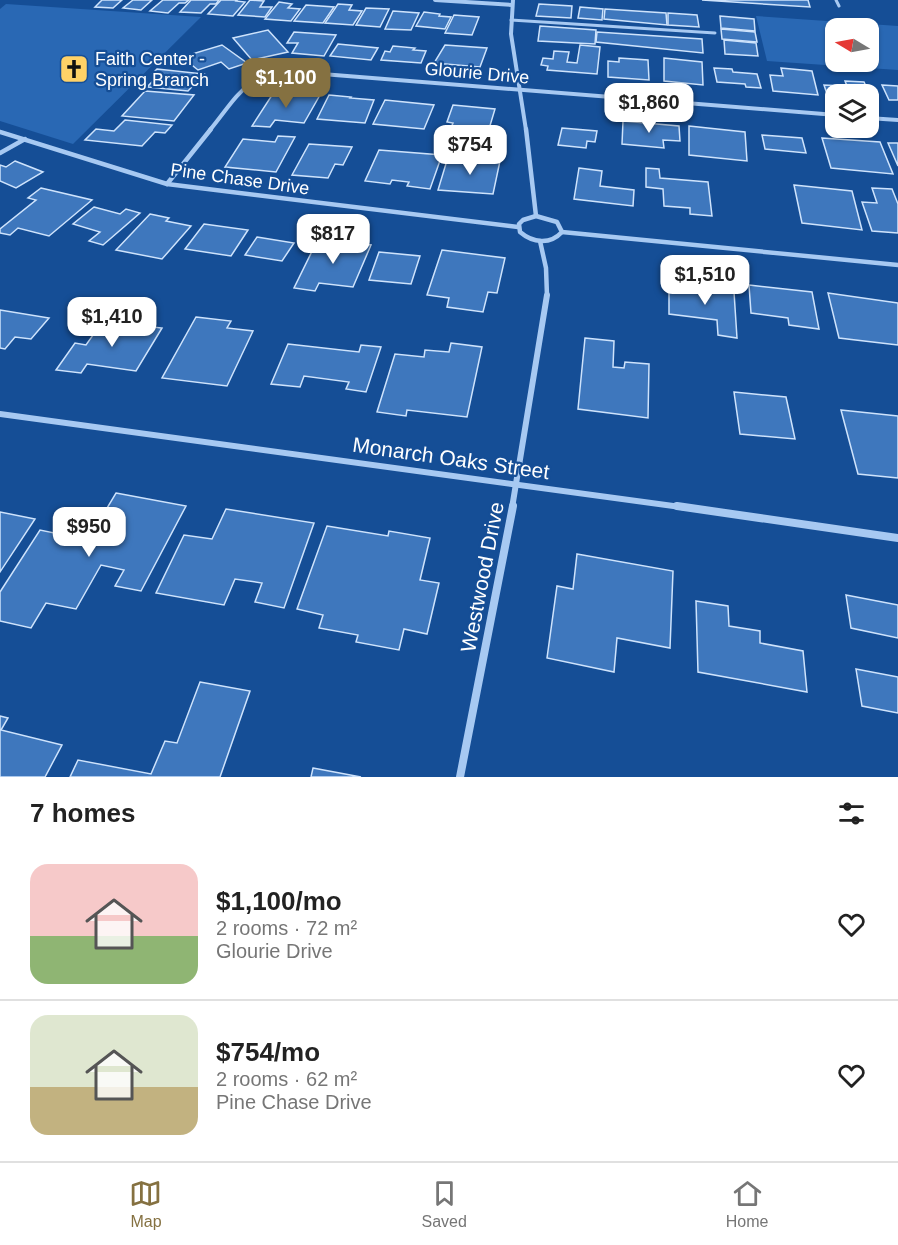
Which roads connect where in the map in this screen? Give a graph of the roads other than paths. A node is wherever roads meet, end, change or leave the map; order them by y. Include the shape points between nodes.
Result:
1 (435, 0) edge
2 (836, 0) edge
3 (513, 3) edge
4 (839, 6) dead end
5 (511, 20) junction
6 (715, 33) dead end
7 (521, 90) junction
8 (825, 115) edge
9 (879, 119) edge
10 (898, 120) edge
11 (0, 132) edge
12 (25, 139) junction
13 (0, 153) edge
14 (166, 184) junction
15 (536, 216) junction
16 (519, 227) junction
17 (562, 232) junction
18 (540, 241) junction
19 (898, 265) edge
20 (0, 414) edge
21 (517, 483) junction
22 (898, 538) edge
23 (460, 777) edge

1 - 3 street
2 - 4 lane
3 - 5 street
5 - 6 lane
5 - 7 street
7 - 8 street, Glourie Drive
7 - 14 street, Glourie Drive via 277,72 247,84
7 - 15 street
9 - 10 street
11 - 12 street, Pine Chase Drive
12 - 13 street
12 - 14 street, Pine Chase Drive
14 - 16 street, Pine Chase Drive
15 - 16 street via 523,220
15 - 17 street via 558,222
16 - 18 street via 523,236
17 - 18 street via 555,239
17 - 19 street
18 - 21 street, Westwood Drive via 547,302
20 - 21 street, Monarch Oaks Street
21 - 22 street, Monarch Oaks Street
21 - 23 street, Westwood Drive

